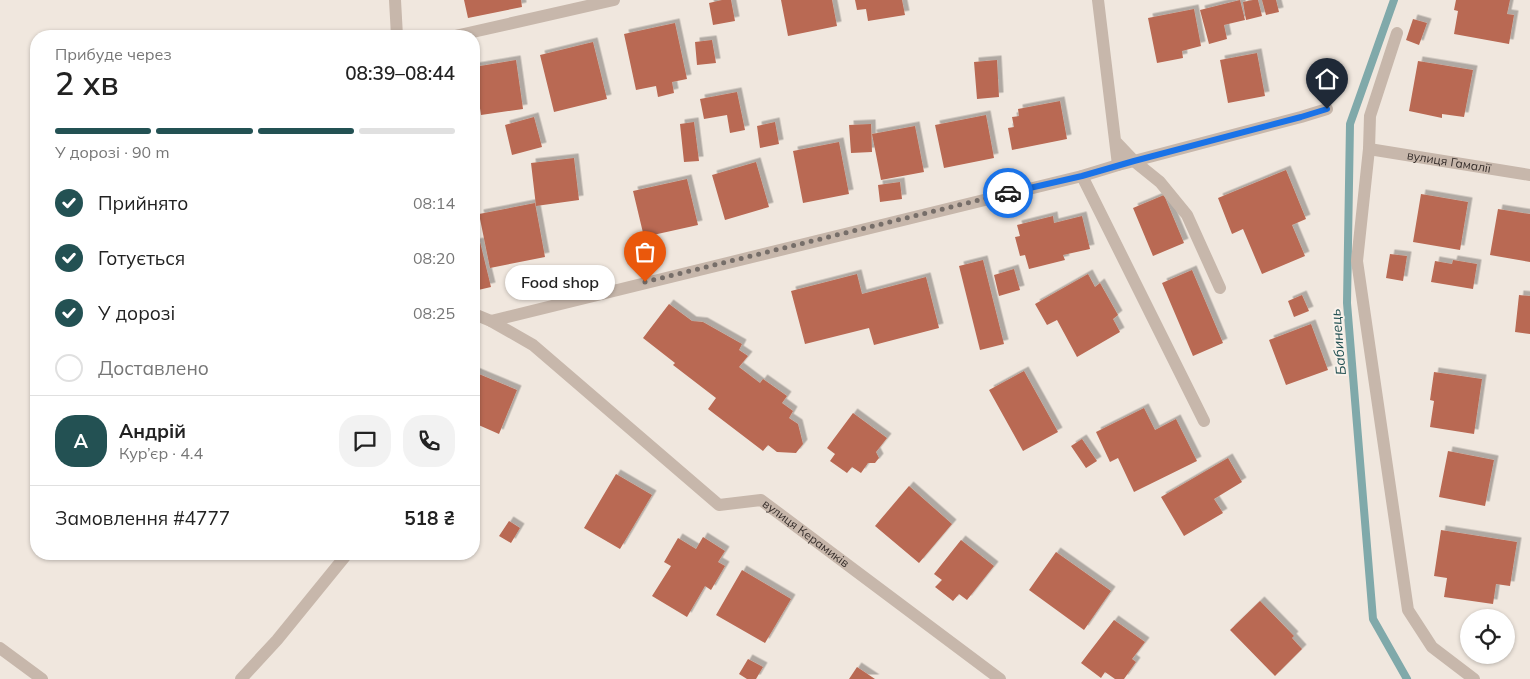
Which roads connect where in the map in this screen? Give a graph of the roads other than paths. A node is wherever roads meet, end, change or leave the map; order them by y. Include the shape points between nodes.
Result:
1 (395, 0) edge
2 (614, 0) edge
3 (1098, 0) edge
4 (397, 30) edge
5 (480, 30) edge
6 (1397, 34) dead end
7 (1327, 109) dead end
8 (1115, 140) junction
9 (1369, 149) junction
10 (1134, 161) junction
11 (1118, 165) junction
12 (1530, 175) edge
13 (1082, 176) junction
14 (1220, 288) dead end
15 (480, 317) edge
16 (490, 321) junction
17 (1204, 421) dead end
18 (342, 560) edge
19 (0, 648) edge
20 (42, 679) edge
21 (241, 679) edge
22 (1000, 679) edge
23 (1474, 679) edge

1 - 4 street
2 - 5 street
3 - 8 street
6 - 9 street via 1370,116
7 - 10 street
8 - 10 street
8 - 11 street
9 - 12 street, вулиця Гамалії
9 - 23 street via 1357,261 1408,610 1432,646
10 - 11 street
10 - 14 street via 1160,182 1187,215
11 - 13 street
13 - 16 street
13 - 17 street
15 - 16 street
16 - 22 street, вулиця Керамиків via 533,346 719,505 761,500
18 - 21 street
19 - 20 street

